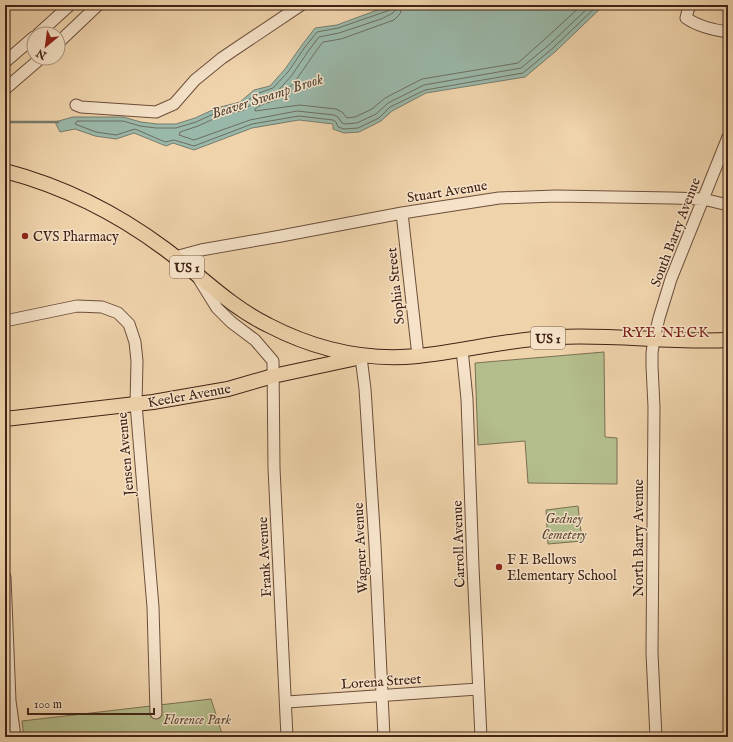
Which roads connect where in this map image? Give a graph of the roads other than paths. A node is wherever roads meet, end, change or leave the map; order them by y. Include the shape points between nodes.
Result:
1 (70, 5) edge
2 (98, 5) edge
3 (301, 5) edge
4 (691, 5) edge
5 (47, 26) edge
6 (728, 32) edge
7 (66, 35) edge
8 (26, 44) edge
9 (5, 62) edge
10 (32, 66) edge
11 (5, 89) edge
12 (76, 105) dead end
13 (728, 137) edge
14 (5, 171) edge
15 (703, 200) junction
16 (728, 205) edge
17 (402, 213) junction
18 (175, 257) junction
19 (197, 276) junction
20 (5, 320) edge
21 (654, 339) junction
22 (728, 340) edge
23 (708, 341) junction
24 (728, 346) edge
25 (462, 349) junction
26 (418, 356) junction
27 (365, 357) junction
28 (273, 376) junction
29 (136, 404) junction
30 (5, 419) edge
31 (5, 577) edge
32 (478, 689) junction
33 (382, 695) junction
34 (287, 702) junction
35 (156, 713) dead end
36 (15, 737) edge
37 (287, 737) edge
38 (384, 737) edge
39 (481, 737) edge
40 (656, 737) edge

1 - 5 street
2 - 7 street
3 - 12 street via 222,58 195,80 174,104 156,112
4 - 6 street via 686,18 710,29
8 - 9 street
10 - 11 street
13 - 15 street, South Barry Avenue
14 - 18 main road, US 1 via 56,188 100,208
15 - 16 street, Stuart Avenue
15 - 17 street, Stuart Avenue via 556,196 499,198
15 - 21 street, South Barry Avenue via 671,279
17 - 18 street, Stuart Avenue
17 - 26 street, Sophia Street
18 - 19 main road, US 1
19 - 27 main road, US 1 via 239,310 268,326 303,341
19 - 28 street, Frank Avenue via 216,308 255,340 269,356
20 - 29 street, Jensen Avenue via 77,306 102,307 118,313 129,324 135,342
21 - 23 main road, US 1
21 - 25 main road, US 1 via 555,337
21 - 40 street, North Barry Avenue via 652,653
22 - 23 main road, US 1
23 - 24 street
25 - 26 main road, US 1
25 - 32 street, Carroll Avenue via 467,398
26 - 27 main road, US 1
27 - 28 main road, Keeler Avenue
27 - 33 street, Wagner Avenue
28 - 29 main road, Keeler Avenue via 228,389
28 - 34 street, Frank Avenue via 274,468
29 - 30 main road, Keeler Avenue
29 - 35 street, Jensen Avenue via 152,607
31 - 36 street via 10,701
32 - 33 street, Lorena Street
32 - 39 street, Carroll Avenue
33 - 34 street, Lorena Street
33 - 38 street, Wagner Avenue
34 - 37 street, Frank Avenue

